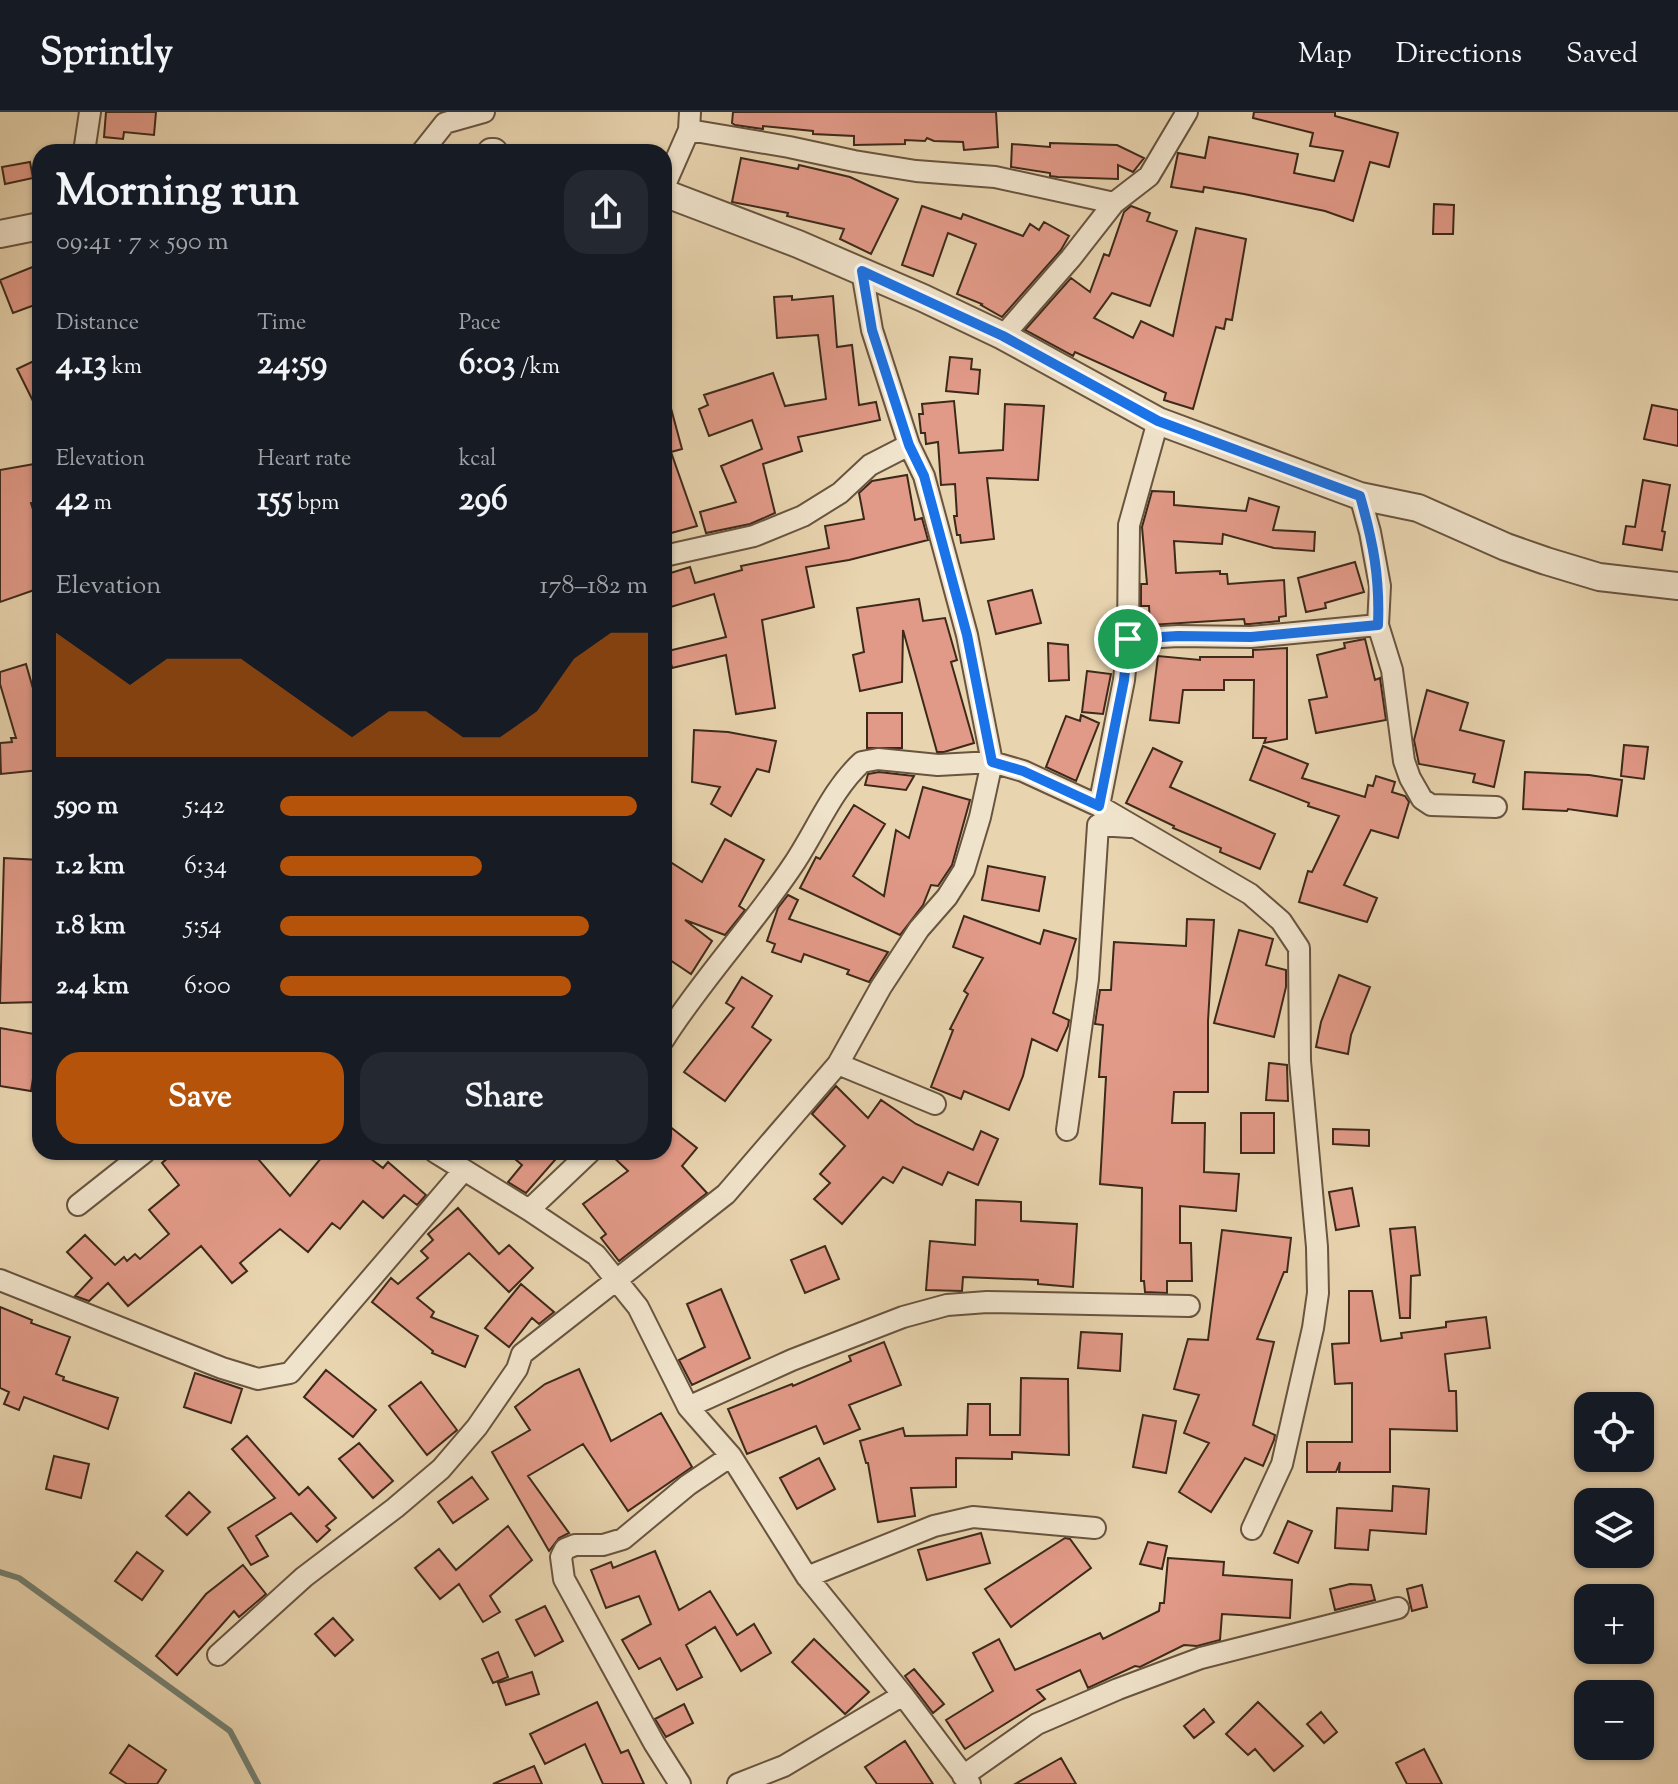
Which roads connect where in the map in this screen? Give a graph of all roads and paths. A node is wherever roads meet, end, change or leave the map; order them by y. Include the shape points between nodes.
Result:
1 (90, 112) edge
2 (484, 112) edge
3 (1187, 112) edge
4 (689, 121) edge
5 (85, 144) edge
6 (428, 144) edge
7 (672, 168) edge
8 (672, 193) edge
9 (1114, 203) junction
10 (32, 228) edge
11 (0, 234) edge
12 (862, 271) junction
13 (1003, 336) junction
14 (1158, 421) junction
15 (909, 445) junction
16 (1360, 496) junction
17 (672, 554) edge
18 (1678, 586) edge
19 (1378, 625) junction
20 (1128, 639) junction
21 (992, 762) junction
22 (1099, 806) junction
23 (1496, 807) dead end
24 (1138, 828) junction
25 (672, 1027) edge
26 (838, 1064) junction
27 (935, 1104) dead end
28 (1067, 1130) dead end
29 (135, 1160) edge
30 (448, 1160) edge
31 (582, 1160) edge
32 (464, 1170) junction
33 (78, 1205) dead end
34 (529, 1210) junction
35 (0, 1280) edge
36 (615, 1281) junction
37 (1189, 1306) dead end
38 (688, 1407) junction
39 (731, 1456) junction
40 (1095, 1528) dead end
41 (1252, 1529) dead end
42 (807, 1577) junction
43 (1398, 1608) dead end
44 (218, 1655) dead end
45 (903, 1695) junction
46 (966, 1780) edge
47 (680, 1784) edge
48 (738, 1784) edge

1 - 5 street
2 - 6 street via 445,123
3 - 9 street via 1149,176
4 - 7 street
4 - 9 street via 885,166 995,177
8 - 12 street
9 - 13 street
10 - 11 street
12 - 13 street
12 - 15 street via 872,330
13 - 14 street
14 - 16 street
14 - 20 street via 1129,525
15 - 17 street via 870,465 840,493 803,516 754,536
15 - 21 street via 924,476 967,635
16 - 18 street via 1418,508 1506,547 1599,577
16 - 19 street via 1380,586
19 - 20 street via 1251,637
19 - 23 street via 1392,670 1404,761 1422,799 1431,805
20 - 22 street
21 - 22 street
21 - 25 street via 862,762
21 - 26 street via 964,870 881,987
22 - 24 street
24 - 28 street via 1098,825 1088,979
24 - 41 street via 1250,894 1281,921 1299,948 1300,1061 1318,1293 1282,1464
26 - 27 street
26 - 36 street via 726,1194
29 - 33 street
30 - 32 street
31 - 34 street
32 - 34 street
32 - 35 street via 290,1373 258,1379
34 - 36 street via 596,1255
36 - 38 street via 638,1307
36 - 44 street via 522,1354 477,1427 441,1469 304,1577
37 - 38 street via 947,1305 792,1360
38 - 39 street
39 - 42 street
39 - 47 street via 623,1539 575,1545 561,1557 564,1579
40 - 42 street via 973,1517 934,1526
42 - 45 street
43 - 46 street via 1201,1658 1118,1689 1037,1724
45 - 46 street
45 - 48 street via 784,1766

